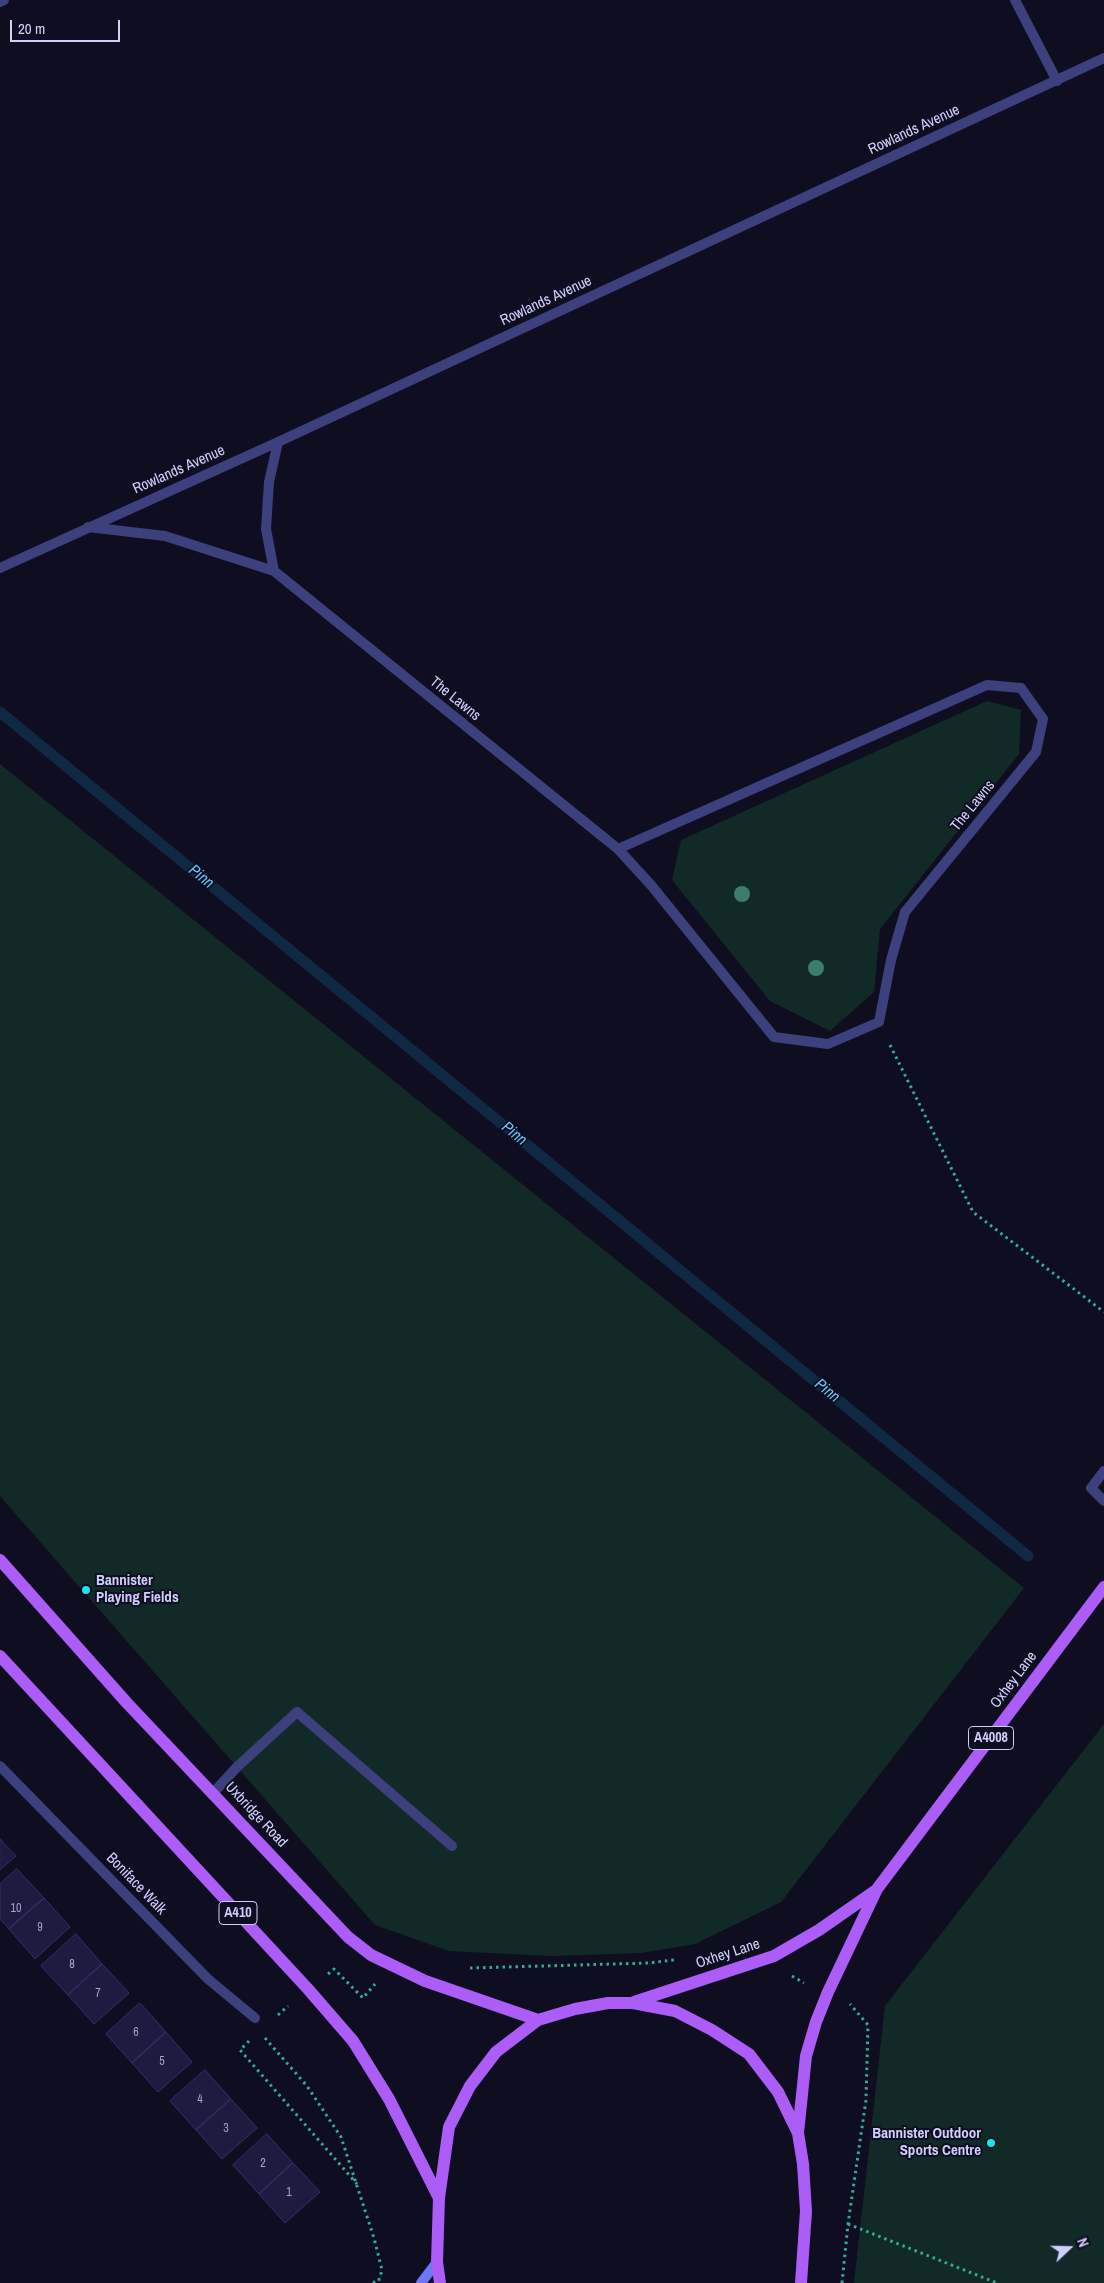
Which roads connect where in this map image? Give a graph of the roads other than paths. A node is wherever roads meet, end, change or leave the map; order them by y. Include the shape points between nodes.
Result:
1 (4, 0) edge
2 (1016, 0) edge
3 (0, 2) edge
4 (1104, 58) edge
5 (1057, 81) junction
6 (278, 442) junction
7 (88, 527) junction
8 (0, 568) edge
9 (274, 571) junction
10 (618, 849) junction
11 (1104, 1471) edge
12 (1104, 1500) edge
13 (0, 1560) edge
14 (1104, 1587) edge
15 (0, 1656) edge
16 (0, 1766) edge
17 (213, 1793) junction
18 (452, 1846) dead end
19 (877, 1889) junction
20 (633, 2002) junction
21 (255, 2018) dead end
22 (538, 2020) junction
23 (798, 2133) junction
24 (438, 2198) junction
25 (436, 2262) junction
26 (421, 2283) edge
27 (440, 2283) edge
28 (801, 2283) edge

1 - 3 street
2 - 5 street
4 - 5 street, Rowlands Avenue
5 - 6 street, Rowlands Avenue
6 - 7 street, Rowlands Avenue
6 - 9 street via 269,482 266,529
7 - 8 street, Rowlands Avenue
7 - 9 street via 165,536
9 - 10 street, The Lawns
10 - 10 street, The Lawns via 987,685 1021,688 1043,719 1036,752 905,912 878,1022 828,1044 774,1037
11 - 12 street via 1091,1488
13 - 17 main road, Uxbridge Road
14 - 19 main road, Oxhey Lane / A4008
15 - 24 main road, A410 via 353,2041 389,2100
16 - 21 street, Boniface Walk via 208,1979
17 - 18 street via 298,1712
17 - 22 main road, Uxbridge Road via 348,1937 371,1955 425,1981
19 - 20 main road, Oxhey Lane / A4008 via 819,1930 774,1956
19 - 23 main road, Oxhey Lane / A4008 via 816,2022 806,2056
20 - 22 main road via 599,2004
20 - 23 main road via 675,2011 748,2054 778,2092
22 - 24 main road via 496,2052 470,2086 449,2128
23 - 28 main road via 806,2211
24 - 25 main road
25 - 26 street
25 - 27 main road

